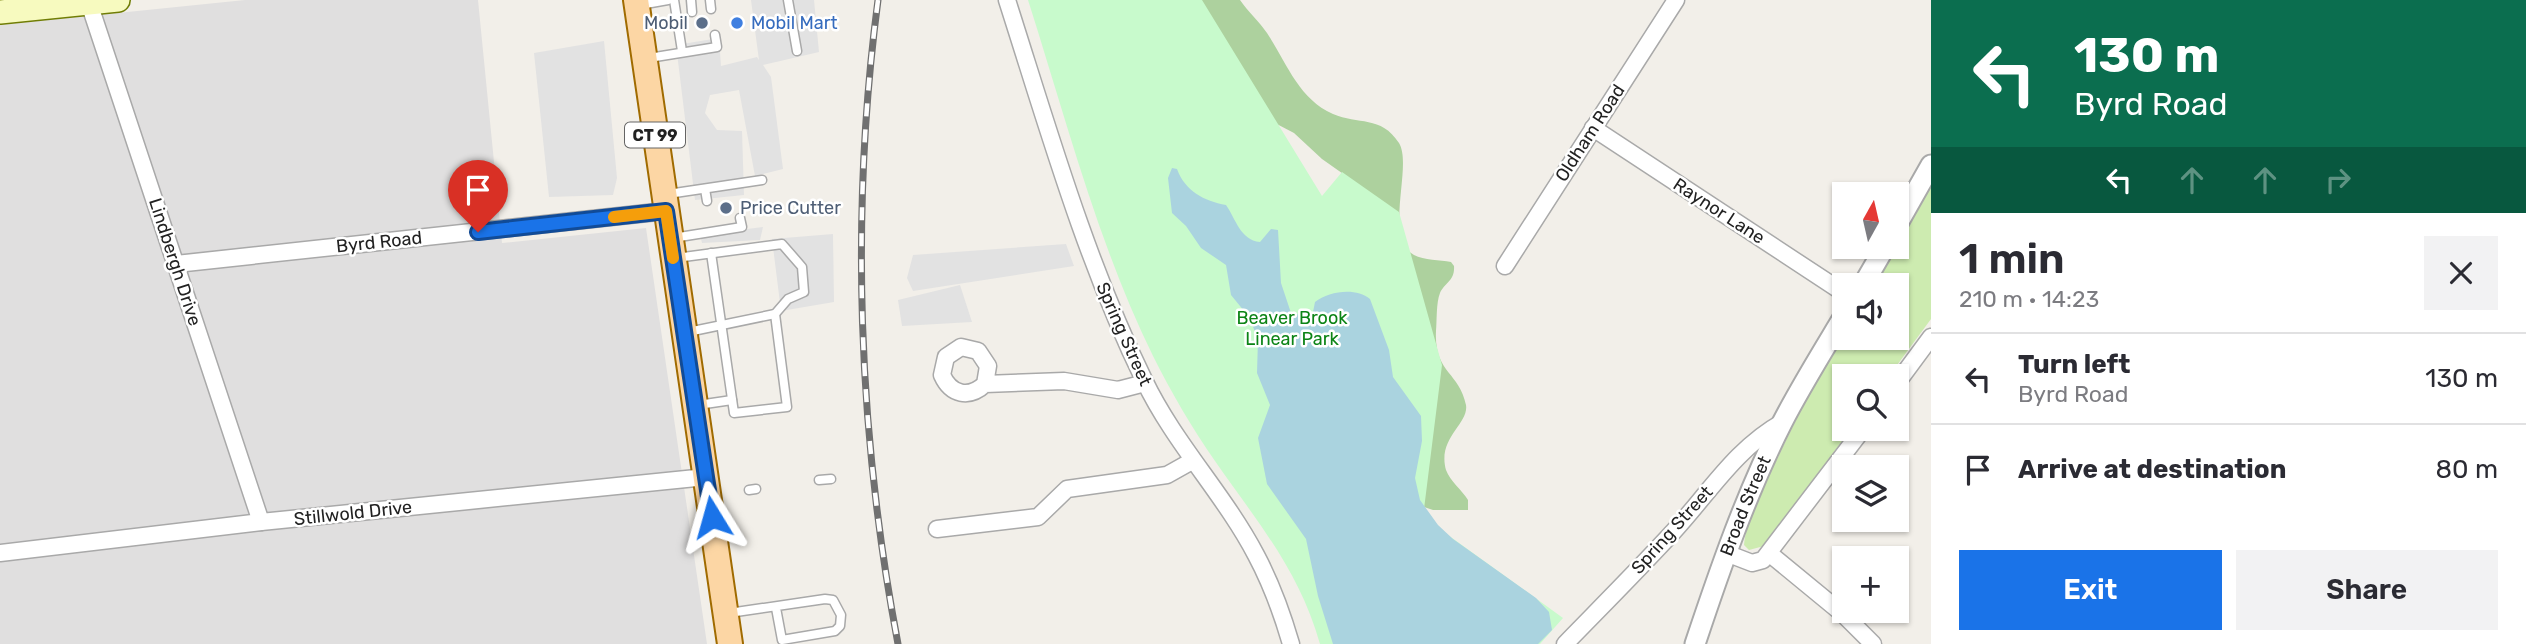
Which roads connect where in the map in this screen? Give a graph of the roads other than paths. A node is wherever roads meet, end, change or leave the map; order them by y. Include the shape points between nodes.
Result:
1 (118, 0) edge
2 (668, 0) edge
3 (674, 0) edge
4 (691, 0) edge
5 (788, 0) edge
6 (1007, 0) edge
7 (1676, 0) edge
8 (89, 3) junction
9 (636, 3) edge
10 (0, 12) edge
11 (692, 12) dead end
12 (715, 35) dead end
13 (696, 38) dead end
14 (697, 49) junction
15 (682, 51) junction
16 (796, 51) dead end
17 (644, 58) junction
18 (1592, 128) junction
19 (1931, 165) edge
20 (762, 180) dead end
21 (736, 184) junction
22 (720, 187) junction
23 (705, 189) junction
24 (737, 196) dead end
25 (722, 198) dead end
26 (707, 201) dead end
27 (665, 203) junction
28 (1909, 204) edge
29 (740, 218) dead end
30 (710, 222) dead end
31 (712, 232) junction
32 (672, 248) junction
33 (712, 253) junction
34 (176, 264) junction
35 (1505, 266) dead end
36 (1832, 285) edge
37 (775, 314) junction
38 (721, 326) junction
39 (685, 333) junction
40 (1832, 337) edge
41 (1931, 337) edge
42 (1909, 367) edge
43 (1145, 383) junction
44 (985, 384) dead end
45 (732, 400) junction
46 (695, 405) junction
47 (1783, 422) junction
48 (1854, 441) edge
49 (1192, 461) junction
50 (706, 477) junction
51 (831, 479) dead end
52 (819, 480) dead end
53 (261, 522) junction
54 (937, 529) dead end
55 (0, 553) edge
56 (1727, 553) junction
57 (1770, 554) junction
58 (776, 608) junction
59 (726, 614) junction
60 (730, 644) edge
61 (1291, 644) edge
62 (1565, 644) edge
63 (1695, 644) edge
64 (1873, 644) edge

1 - 8 main road
2 - 9 lane
3 - 15 lane
4 - 11 lane
5 - 16 lane
6 - 43 street, Spring Street via 1084,239
7 - 18 street, Oldham Road
8 - 10 main road
8 - 34 street, Lindbergh Drive
9 - 17 main road, CT 99
12 - 14 lane via 717,47
13 - 14 lane
14 - 15 lane
15 - 17 lane
17 - 27 main road, CT 99
18 - 35 street, Oldham Road
18 - 36 street, Raynor Lane
19 - 28 street
20 - 21 lane
21 - 22 lane
21 - 24 lane
22 - 23 lane
22 - 25 lane
23 - 26 lane
23 - 27 lane
27 - 32 main road, CT 99
27 - 34 street, Byrd Road
29 - 31 lane via 742,227 726,225
30 - 31 lane
31 - 32 lane
32 - 33 lane
32 - 39 main road, CT 99
33 - 37 lane via 782,244 802,267 804,292 788,299
33 - 38 lane
34 - 53 street, Lindbergh Drive
37 - 38 lane
37 - 45 lane via 787,407 734,413
38 - 39 lane
38 - 45 lane
39 - 46 main road, CT 99
40 - 47 street, Broad Street
41 - 42 street
43 - 44 street via 1118,390 1063,381
43 - 49 street, Spring Street
45 - 46 lane
46 - 50 main road, CT 99
47 - 56 street, Broad Street
47 - 62 street, Spring Street via 1739,454 1674,531
48 - 57 street, Broad Street
49 - 54 street via 1167,475 1067,489 1038,517
49 - 61 street, Spring Street via 1255,553
50 - 53 street, Stillwold Drive
50 - 59 main road, CT 99
51 - 52 lane
53 - 55 street, Stillwold Drive
56 - 57 street, Broad Street via 1752,563
56 - 63 street
57 - 64 street
58 - 58 lane via 782,640 835,631 840,626 841,615 833,600
58 - 59 lane
59 - 60 main road, CT 99

